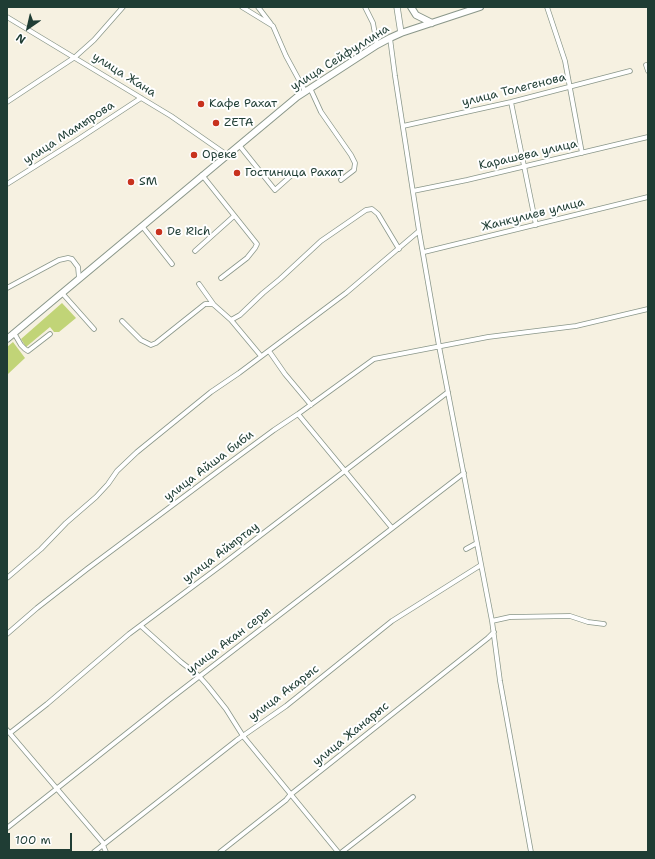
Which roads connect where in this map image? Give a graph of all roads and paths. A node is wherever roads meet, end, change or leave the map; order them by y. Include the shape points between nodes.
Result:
1 (123, 7) edge
2 (242, 7) edge
3 (258, 7) edge
4 (365, 7) edge
5 (397, 7) edge
6 (411, 7) edge
7 (480, 7) edge
8 (548, 7) edge
9 (7, 16) edge
10 (432, 23) junction
11 (272, 26) junction
12 (401, 33) junction
13 (390, 38) junction
14 (377, 45) junction
15 (75, 57) junction
16 (646, 65) dead end
17 (630, 71) dead end
18 (648, 71) edge
19 (570, 86) junction
20 (308, 89) junction
21 (141, 98) junction
22 (7, 102) edge
23 (511, 102) junction
24 (403, 126) junction
25 (648, 137) edge
26 (239, 145) junction
27 (582, 153) junction
28 (227, 155) junction
29 (524, 166) junction
30 (294, 173) dead end
31 (202, 176) junction
32 (341, 180) dead end
33 (7, 184) edge
34 (413, 191) junction
35 (648, 198) edge
36 (234, 216) junction
37 (536, 225) junction
38 (142, 226) junction
39 (419, 231) junction
40 (399, 249) junction
41 (195, 251) dead end
42 (424, 252) junction
43 (172, 264) dead end
44 (79, 278) junction
45 (221, 278) dead end
46 (200, 284) dead end
47 (7, 288) edge
48 (62, 293) junction
49 (215, 305) junction
50 (648, 309) edge
51 (231, 320) junction
52 (122, 321) dead end
53 (94, 329) dead end
54 (14, 333) junction
55 (50, 334) dead end
56 (7, 339) edge
57 (439, 346) junction
58 (268, 351) junction
59 (261, 356) junction
60 (448, 392) junction
61 (311, 405) junction
62 (298, 414) junction
63 (344, 471) junction
64 (464, 472) junction
65 (392, 528) junction
66 (476, 543) junction
67 (466, 549) dead end
68 (481, 565) junction
69 (7, 578) edge
70 (492, 621) junction
71 (604, 624) dead end
72 (141, 626) junction
73 (494, 632) junction
74 (7, 634) edge
75 (199, 676) junction
76 (8, 731) edge
77 (243, 736) junction
78 (56, 788) junction
79 (290, 795) junction
80 (413, 797) dead end
81 (7, 828) edge
82 (103, 845) junction
83 (94, 852) edge
84 (106, 852) edge
85 (220, 852) edge
86 (338, 852) edge
87 (342, 852) edge
88 (531, 852) edge

1 - 15 street
2 - 11 street
3 - 11 street
4 - 14 street via 373,23
5 - 12 street
6 - 10 main road via 416,14
7 - 10 main road, улица Сейфуллина
8 - 19 street
9 - 15 street, улица Жана
10 - 12 main road, улица Сейфуллина
11 - 20 street via 286,56
12 - 13 main road, улица Сейфуллина
13 - 14 main road, улица Сейфуллина
13 - 24 street
14 - 20 main road, улица Сейфуллина
15 - 21 street, улица Жана
15 - 22 street
16 - 18 street
17 - 19 street, улица Толегенова
19 - 23 street, улица Толегенова
19 - 27 street
20 - 26 main road, улица Сейфуллина
20 - 32 street via 355,163 354,170
21 - 28 street, улица Жана
21 - 33 street, улица Мамырова
23 - 24 street, улица Толегенова
23 - 29 street
24 - 34 street
25 - 27 street, Карашева улица
26 - 28 main road, улица Сейфуллина
26 - 30 street via 275,190
27 - 29 street, Карашева улица
28 - 31 main road, улица Сейфуллина
29 - 34 street, Карашева улица
29 - 37 street
31 - 36 street
31 - 38 main road, улица Сейфуллина
34 - 39 street
35 - 37 street, Жанкулиев улица
36 - 41 street
36 - 45 street via 257,244 247,258
37 - 42 street, Жанкулиев улица
38 - 43 street
38 - 44 main road, улица Сейфуллина
39 - 40 street
39 - 42 street
40 - 51 street via 378,214 372,209 366,210 321,241
40 - 58 street
42 - 57 street
44 - 47 street via 78,267 68,258 59,260
44 - 48 main road, улица Сейфуллина
46 - 49 street
48 - 53 street
48 - 54 main road, улица Сейфуллина
49 - 51 street
49 - 52 street via 205,304 156,344 151,345 141,340
50 - 57 street, улица Айша биби via 576,326
51 - 59 street
54 - 55 street via 28,351
54 - 56 main road, улица Сейфуллина
57 - 60 street
57 - 61 street, улица Айша биби via 374,359
58 - 59 street
58 - 61 street
59 - 69 street via 211,392 137,452 96,497
60 - 63 street, улица Айыртау
60 - 64 street
61 - 62 street, улица Айша биби
62 - 63 street
62 - 74 street, улица Айша биби via 93,564
63 - 65 street
63 - 72 street, улица Айыртау
64 - 65 street, улица Акан серы
64 - 66 street
65 - 75 street, улица Акан серы
66 - 67 street
66 - 68 street
68 - 70 street
68 - 77 street, улица Акарыс via 392,621 286,706
70 - 71 street via 510,617 570,616
70 - 73 street
72 - 75 street
72 - 76 street, улица Айыртау via 47,704
73 - 79 street, улица Жанарыс
73 - 88 street via 500,681
75 - 77 street via 226,709
75 - 78 street, улица Акан серы
76 - 78 street
77 - 79 street
77 - 82 street, улица Акарыс
78 - 81 street, улица Акан серы
78 - 82 street
79 - 85 street, улица Жанарыс
79 - 86 street
80 - 87 street
82 - 83 street, улица Акарыс
82 - 84 street

